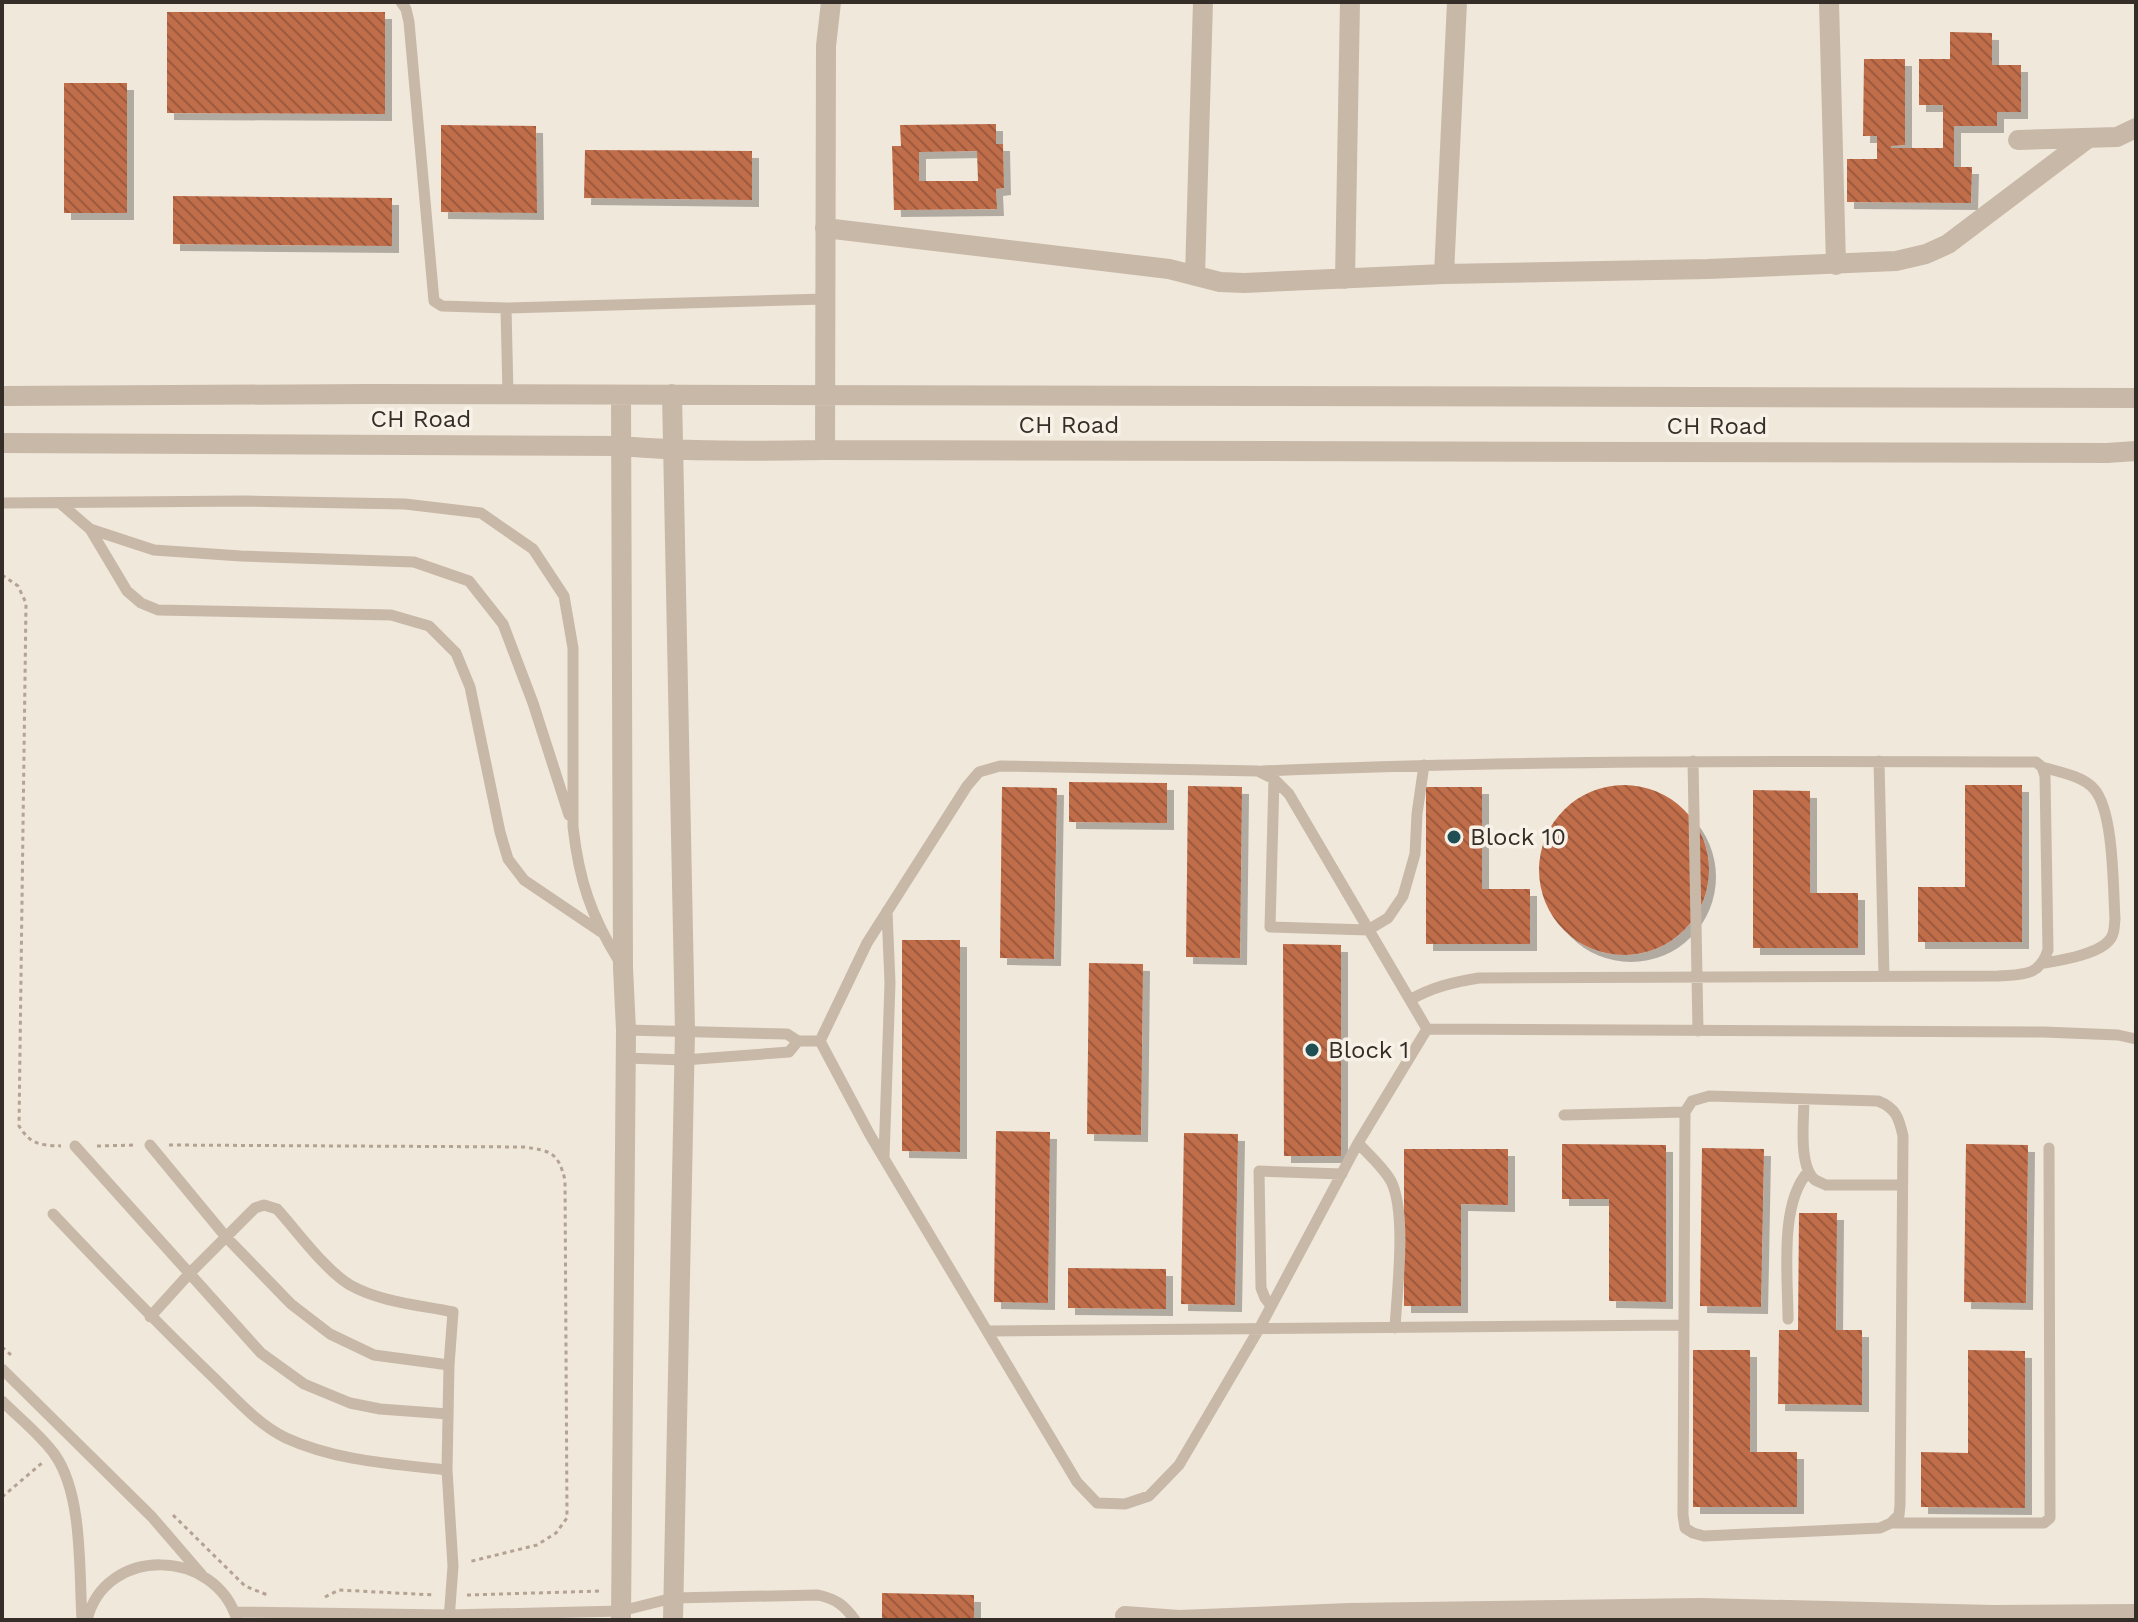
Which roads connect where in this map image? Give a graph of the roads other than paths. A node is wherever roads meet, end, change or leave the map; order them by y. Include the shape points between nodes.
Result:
1 (401, 2) edge
2 (831, 2) edge
3 (1203, 2) edge
4 (1350, 2) edge
5 (1457, 2) edge
6 (1829, 2) edge
7 (2136, 128) edge
8 (2087, 139) junction
9 (2018, 140) dead end
10 (825, 228) junction
11 (1836, 265) junction
12 (1444, 274) junction
13 (1195, 276) junction
14 (1345, 279) junction
15 (825, 299) junction
16 (506, 308) junction
17 (672, 394) junction
18 (508, 395) junction
19 (2, 396) edge
20 (621, 396) junction
21 (825, 396) junction
22 (2136, 398) edge
23 (2, 443) edge
24 (620, 446) junction
25 (825, 450) junction
26 (673, 451) junction
27 (2136, 451) edge
28 (2, 503) edge
29 (60, 503) junction
30 (90, 529) junction
31 (1693, 761) junction
32 (1879, 761) junction
33 (1424, 765) junction
34 (2042, 767) junction
35 (1258, 771) junction
36 (1274, 779) junction
37 (573, 827) junction
38 (887, 911) junction
39 (1368, 930) junction
40 (601, 933) junction
41 (2044, 963) junction
42 (623, 968) junction
43 (1884, 976) junction
44 (1696, 977) junction
45 (1410, 1000) junction
46 (1427, 1029) junction
47 (626, 1030) junction
48 (685, 1031) junction
49 (1698, 1031) junction
50 (2136, 1032) edge
51 (2118, 1035) junction
52 (2136, 1039) edge
53 (798, 1041) junction
54 (820, 1041) junction
55 (626, 1058) junction
56 (684, 1060) junction
57 (1804, 1099) junction
58 (1685, 1112) junction
59 (1564, 1115) dead end
60 (1358, 1143) junction
61 (150, 1145) road end
62 (75, 1146) road end
63 (2049, 1148) dead end
64 (884, 1158) junction
65 (1808, 1172) junction
66 (1342, 1174) junction
67 (1902, 1185) junction
68 (53, 1214) dead end
69 (226, 1237) junction
70 (189, 1274) junction
71 (1271, 1306) junction
72 (150, 1317) junction
73 (1788, 1319) dead end
74 (1682, 1325) junction
75 (1395, 1328) junction
76 (1259, 1329) junction
77 (988, 1331) junction
78 (449, 1365) junction
79 (2, 1369) edge
80 (2, 1401) edge
81 (448, 1414) junction
82 (447, 1470) junction
83 (1891, 1523) junction
84 (202, 1575) junction
85 (673, 1598) junction
86 (621, 1607) edge
87 (2136, 1614) edge
88 (235, 1616) edge
89 (1125, 1616) dead end
90 (449, 1617) edge
91 (510, 1617) edge
92 (1324, 1617) edge
93 (1242, 1619) edge
94 (85, 1620) edge
95 (673, 1620) edge
96 (855, 1620) edge
97 (1179, 1620) edge

1 - 16 lane via 409,22 434,301 442,306
2 - 10 street
3 - 13 street
4 - 14 street
5 - 12 street
6 - 11 street
7 - 8 street via 2117,137
8 - 9 street
8 - 11 street via 1948,244 1896,261
10 - 13 street
10 - 15 street
11 - 12 street
12 - 14 street
13 - 14 street via 1244,283
15 - 16 lane
15 - 21 street
16 - 18 lane
17 - 20 street, CH Road
17 - 21 street, CH Road
17 - 26 street
18 - 19 street, CH Road
18 - 20 street, CH Road
20 - 24 street
21 - 22 street, CH Road
21 - 25 street
23 - 24 street, CH Road
24 - 26 street, CH Road
24 - 42 street
25 - 26 street, CH Road
25 - 27 street, CH Road
26 - 48 street
28 - 29 lane
29 - 30 lane
29 - 37 lane via 405,504 481,513 533,549 564,596 573,648
30 - 37 lane via 154,550 414,562 469,581 503,624
30 - 40 lane via 127,591 158,610 391,615 429,626 456,653 470,687 508,859 524,880
31 - 32 lane
31 - 33 lane
31 - 44 lane
32 - 34 lane via 2036,762
32 - 43 lane
33 - 35 lane
33 - 39 lane via 1415,854 1403,896 1388,918
34 - 41 lane via 2048,950
34 - 41 lane via 2084,782 2104,805 2115,919 2110,941 2102,947
35 - 36 lane
35 - 38 lane via 1000,766 979,772
36 - 39 lane via 1289,794
36 - 39 lane via 1270,927
37 - 40 lane via 583,888
38 - 54 lane
38 - 64 lane
39 - 45 lane
40 - 42 lane
41 - 43 lane via 2025,974
42 - 47 street
43 - 44 lane
44 - 45 lane via 1479,978 1429,989
44 - 49 lane
45 - 46 lane
46 - 49 lane
46 - 60 lane
47 - 48 lane
47 - 55 street
48 - 53 lane via 787,1034
48 - 56 street
49 - 51 lane
50 - 51 lane
51 - 52 lane
53 - 54 lane
53 - 56 lane via 789,1052
54 - 64 lane
55 - 56 lane
55 - 86 street
56 - 85 street
57 - 58 lane via 1709,1096 1692,1101
57 - 65 lane
57 - 67 lane via 1878,1101 1889,1106 1903,1136
58 - 59 lane
58 - 74 lane
60 - 66 lane
60 - 75 lane via 1390,1179 1397,1197
61 - 69 lane
62 - 70 lane
63 - 83 lane via 2050,1518 2044,1523
64 - 77 lane
65 - 67 lane via 1826,1185
65 - 73 lane via 1796,1190 1791,1212
66 - 71 lane
66 - 71 lane via 1259,1171 1261,1288
67 - 83 lane via 1900,1505
68 - 72 lane
69 - 70 lane
69 - 78 lane via 291,1304 330,1334 374,1355
69 - 78 lane via 255,1208 277,1209 348,1284 373,1295 453,1312
70 - 72 lane
70 - 81 lane via 261,1353 304,1384 350,1403
71 - 76 lane
72 - 82 lane via 259,1421 285,1438 329,1453
74 - 75 lane
74 - 83 lane via 1685,1528 1704,1536 1880,1528
75 - 76 lane
76 - 77 lane
76 - 77 lane via 1179,1465 1149,1496 1125,1504 1097,1503 1077,1482
78 - 81 lane
79 - 84 lane via 167,1533
80 - 94 lane via 54,1452 65,1471 76,1515
81 - 82 lane
82 - 90 lane via 453,1566
84 - 88 lane via 221,1591
84 - 94 lane via 177,1565 151,1564 125,1572 104,1589
85 - 86 lane
85 - 95 street
85 - 96 lane via 818,1595 833,1598
86 - 91 lane
87 - 92 street via 1700,1608
88 - 90 lane
89 - 97 street
90 - 91 lane
92 - 93 street
93 - 97 street

